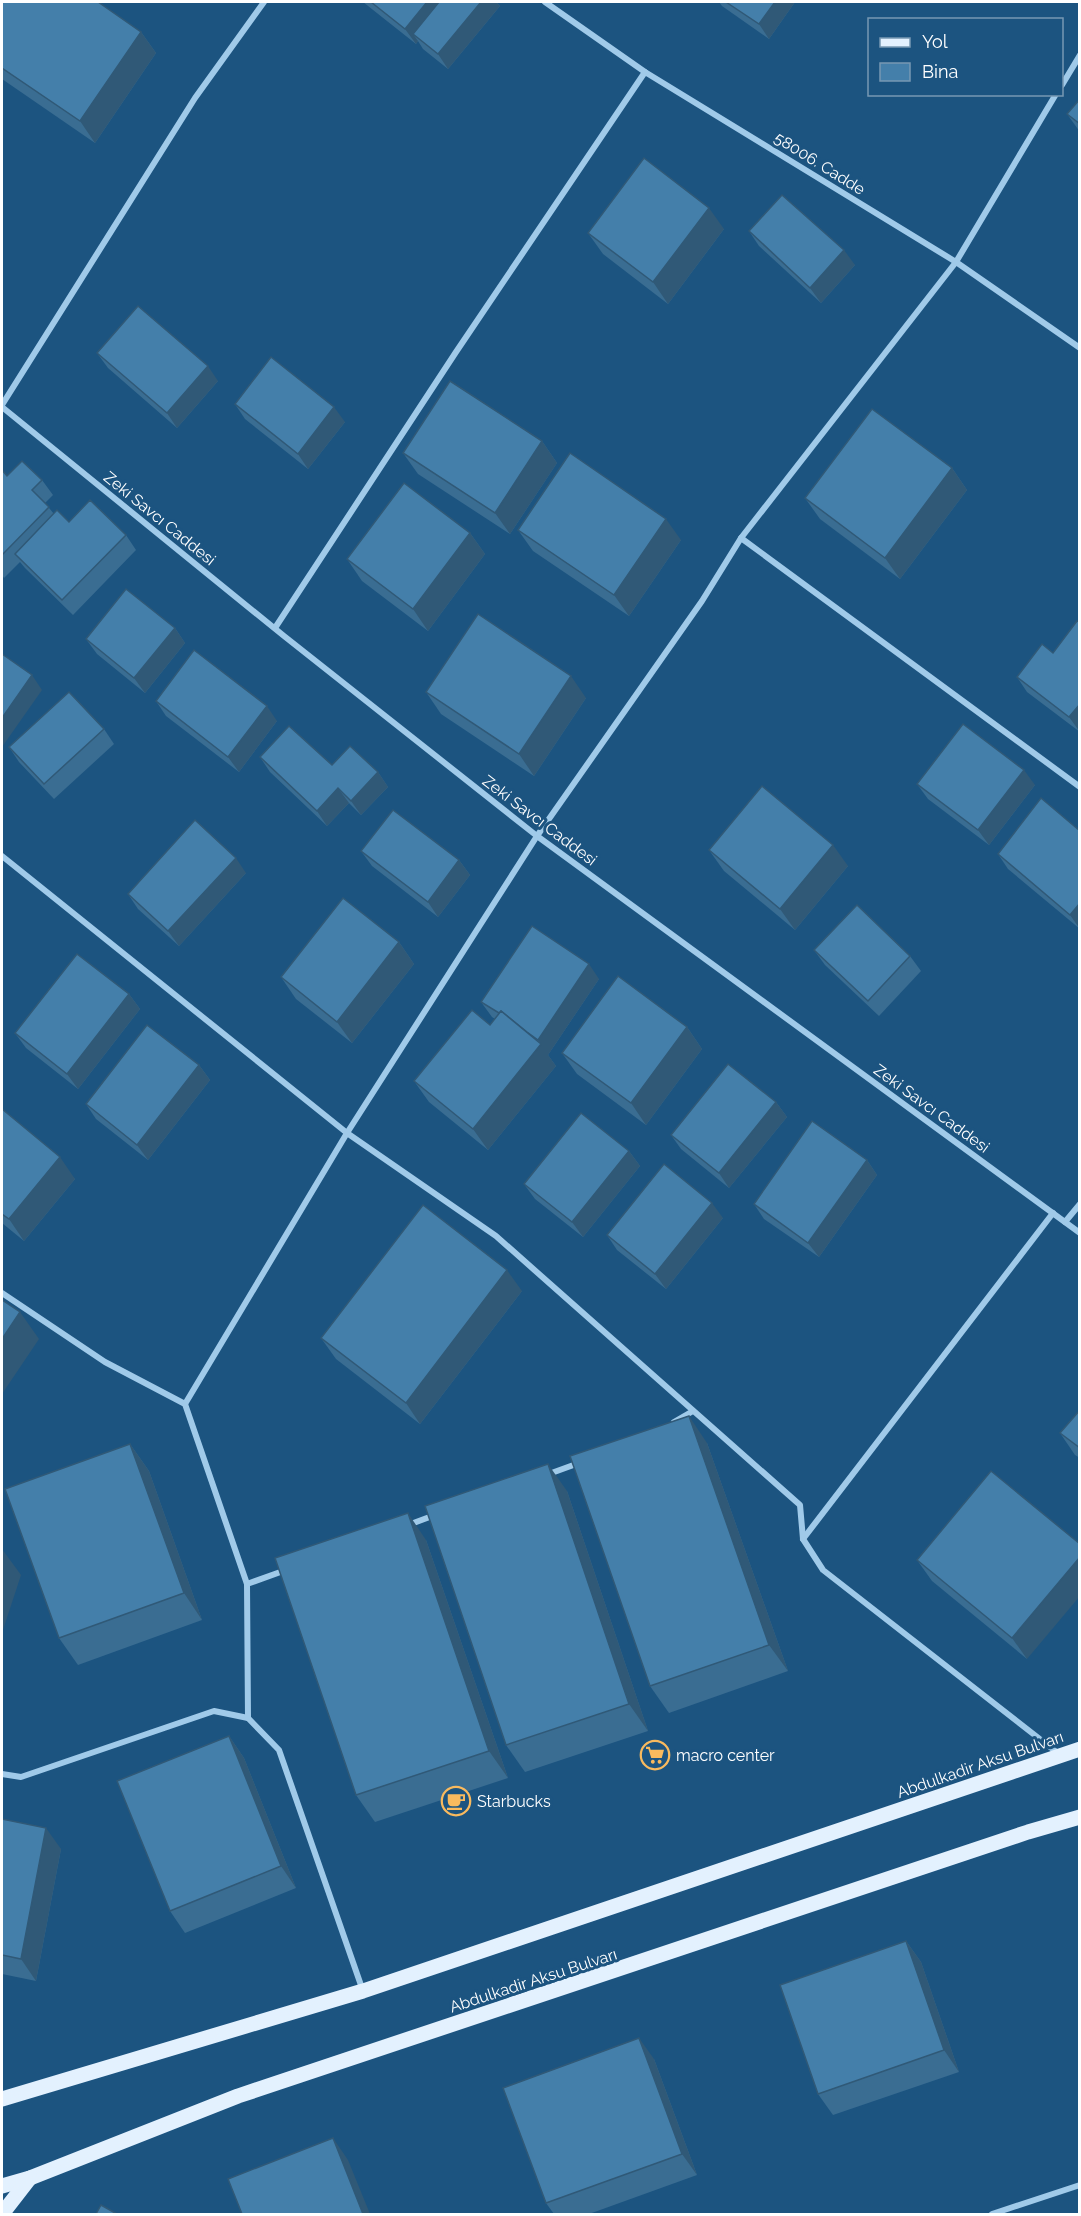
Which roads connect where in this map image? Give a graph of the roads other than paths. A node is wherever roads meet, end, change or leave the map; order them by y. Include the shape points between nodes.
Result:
1 (264, 2) edge
2 (545, 2) edge
3 (1080, 55) edge
4 (645, 72) junction
5 (1063, 83) edge
6 (1055, 96) edge
7 (956, 262) junction
8 (1080, 348) edge
9 (2, 406) edge
10 (741, 538) junction
11 (274, 628) junction
12 (1080, 787) edge
13 (537, 836) junction
14 (2, 856) edge
15 (347, 1132) junction
16 (1080, 1204) edge
17 (1053, 1213) junction
18 (1065, 1222) junction
19 (1080, 1233) edge
20 (2, 1293) edge
21 (185, 1404) junction
22 (693, 1411) junction
23 (664, 1428) edge
24 (589, 1459) edge
25 (534, 1479) edge
26 (446, 1511) edge
27 (401, 1527) edge
28 (802, 1539) junction
29 (291, 1568) edge
30 (247, 1584) junction
31 (248, 1718) junction
32 (1080, 1749) edge
33 (1061, 1756) junction
34 (2, 1774) edge
35 (1080, 1817) edge
36 (363, 1991) junction
37 (2, 2098) edge
38 (30, 2178) junction
39 (1080, 2185) edge
40 (2, 2186) edge
41 (2, 2214) edge
42 (992, 2214) edge

1 - 9 street via 195,98
2 - 4 street, 58006. Cadde
3 - 5 street
4 - 7 street, 58006. Cadde
4 - 11 street
6 - 7 street
7 - 8 street, 58006. Cadde
7 - 10 street
9 - 11 street, Zeki Savcı Caddesi
10 - 12 street
10 - 13 street via 702,601
11 - 13 street, Zeki Savcı Caddesi
13 - 15 street
13 - 17 street, Zeki Savcı Caddesi
14 - 15 street
15 - 21 street
15 - 22 street via 496,1236
16 - 18 street
17 - 18 street, Zeki Savcı Caddesi
17 - 28 street
18 - 19 street, Zeki Savcı Caddesi
20 - 21 street via 105,1362
21 - 30 street
22 - 23 street
22 - 28 street via 800,1505
24 - 25 street
26 - 27 street
28 - 33 street via 824,1570
29 - 30 street
30 - 31 street
31 - 34 street via 214,1711 21,1776
31 - 36 street via 279,1750
32 - 33 main road, Abdulkadir Aksu Bulvarı
33 - 36 main road, Abdulkadir Aksu Bulvarı
35 - 38 main road, Abdulkadir Aksu Bulvarı via 238,2096
36 - 37 main road, Abdulkadir Aksu Bulvarı
38 - 40 main road, Abdulkadir Aksu Bulvarı
38 - 41 main road
39 - 42 street

